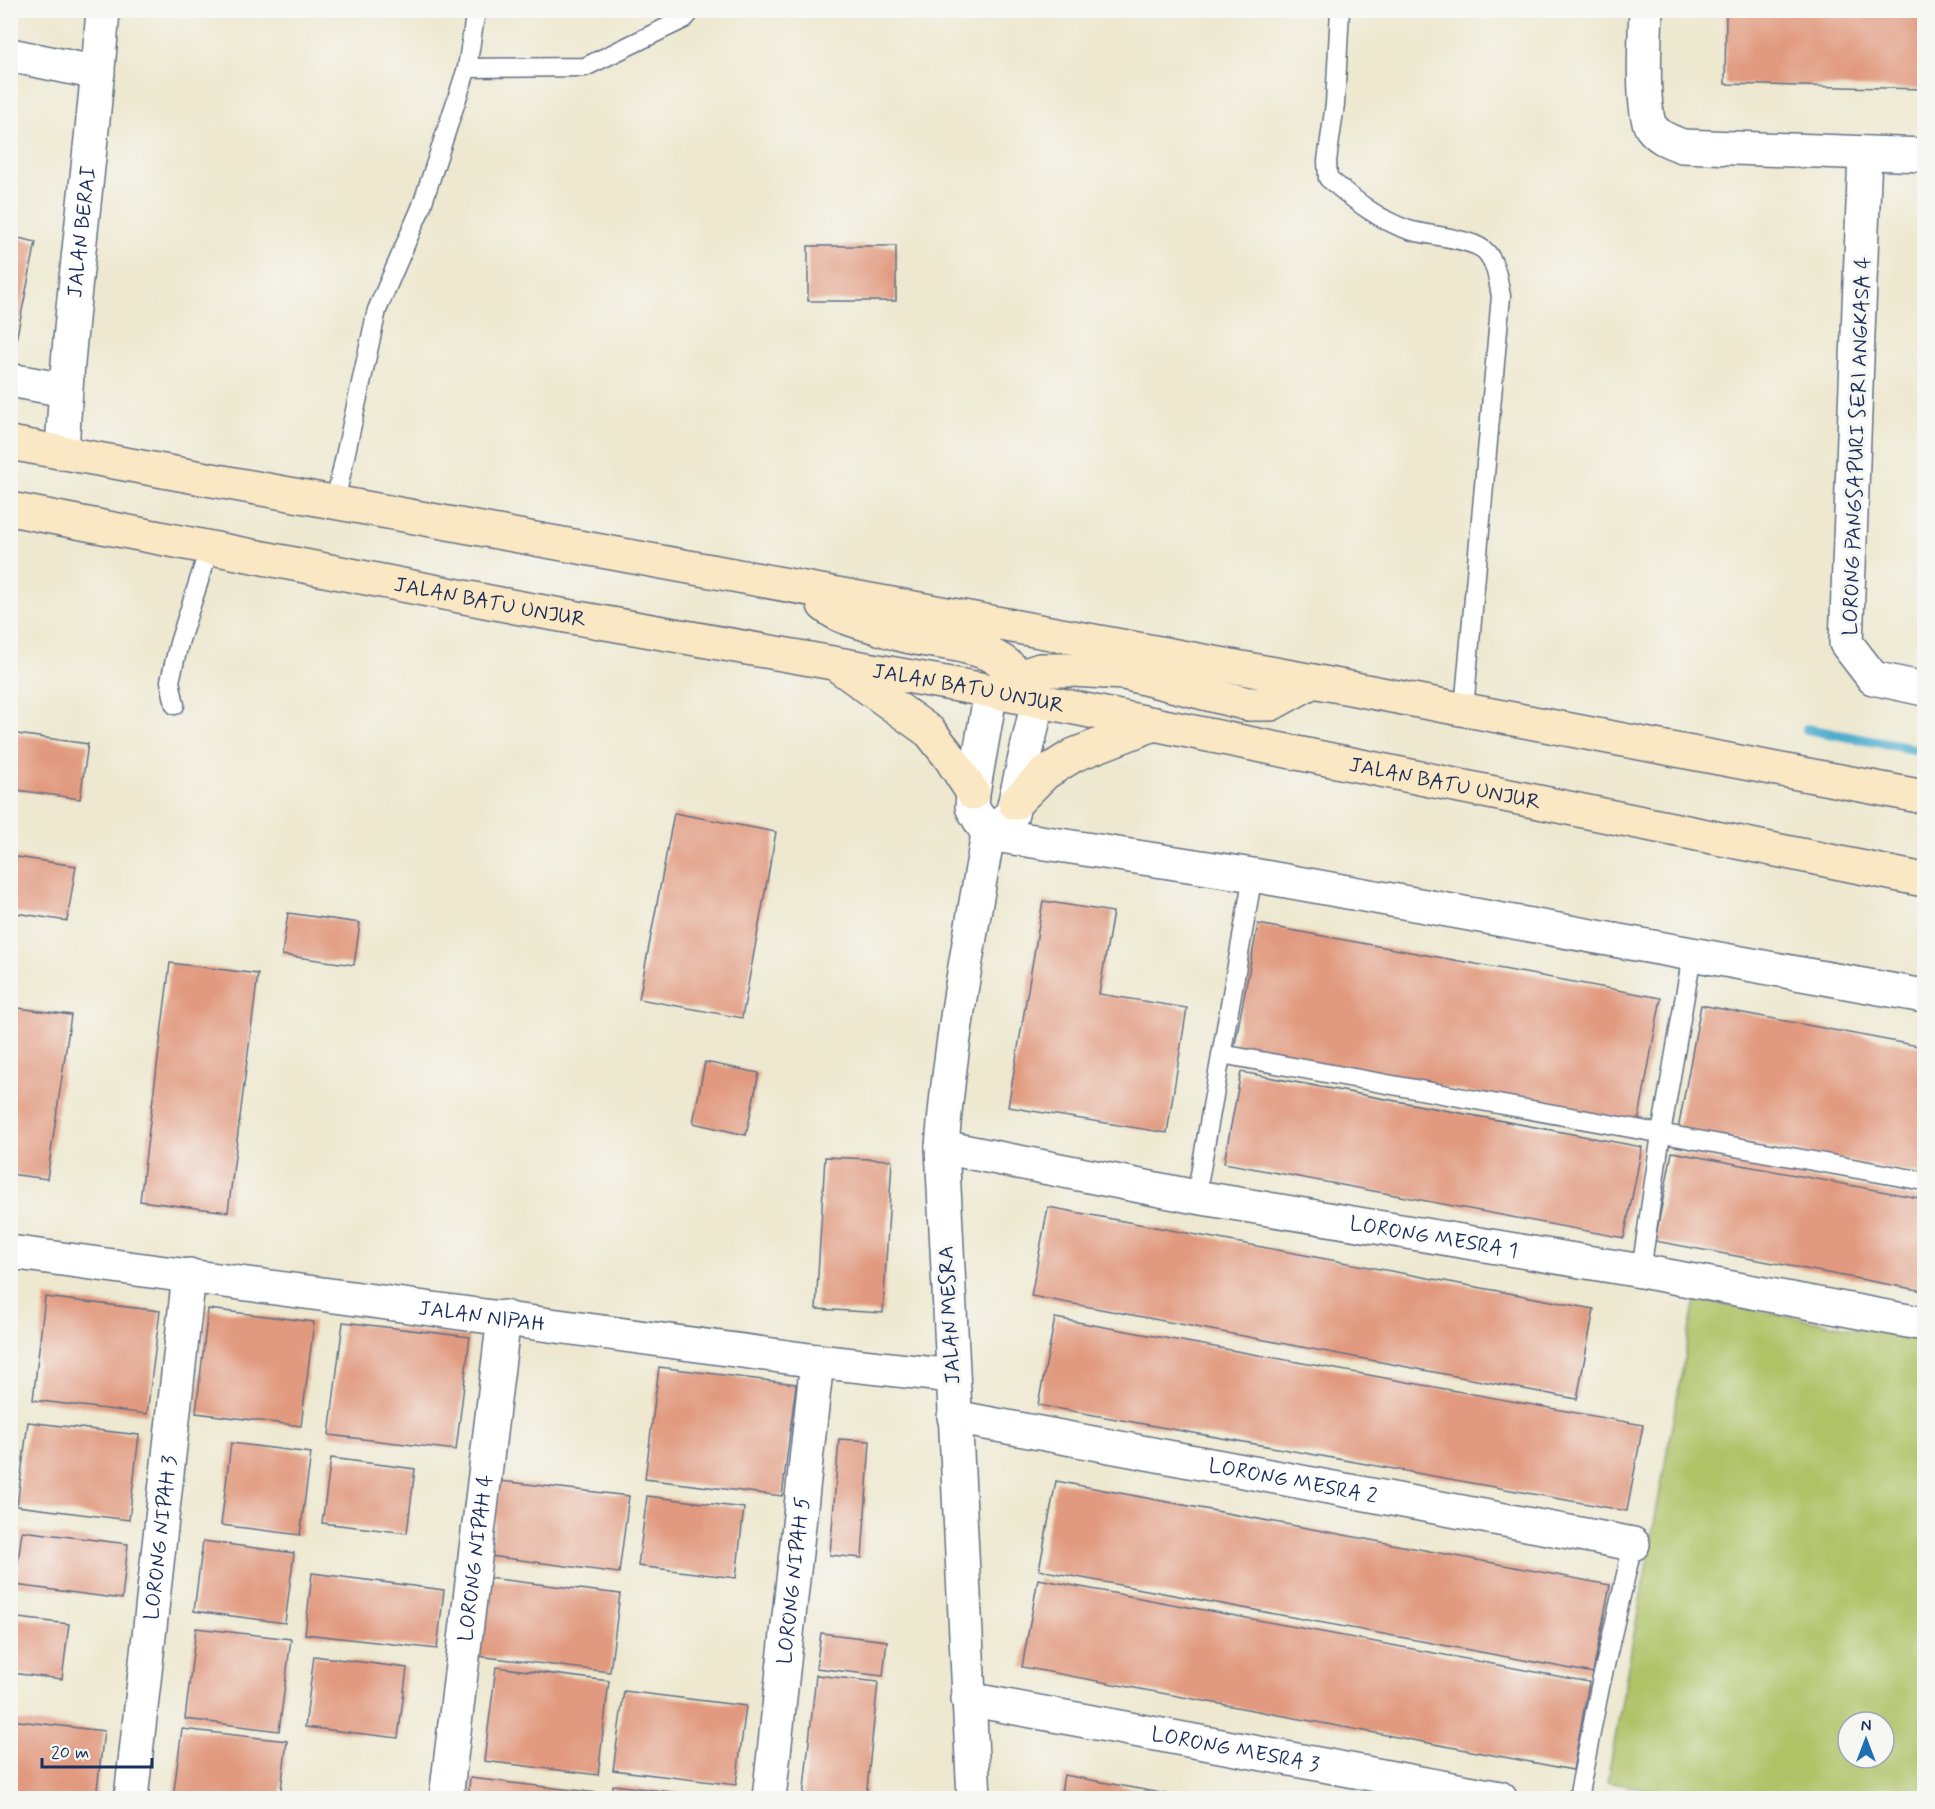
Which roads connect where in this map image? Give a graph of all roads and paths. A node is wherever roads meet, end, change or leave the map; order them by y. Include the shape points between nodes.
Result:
1 (103, 10) edge
2 (476, 10) edge
3 (692, 10) edge
4 (1340, 10) edge
5 (1646, 10) edge
6 (10, 55) edge
7 (467, 68) junction
8 (98, 73) junction
9 (1865, 153) junction
10 (1924, 155) edge
11 (10, 380) edge
12 (65, 390) junction
13 (10, 443) edge
14 (62, 453) junction
15 (335, 502) junction
16 (10, 509) edge
17 (209, 549) junction
18 (807, 590) junction
19 (833, 663) junction
20 (1313, 681) junction
21 (1030, 688) junction
22 (1924, 689) edge
23 (991, 691) junction
24 (175, 705) dead end
25 (1464, 709) junction
26 (1154, 724) junction
27 (973, 793) junction
28 (1924, 797) edge
29 (1015, 803) junction
30 (988, 834) junction
31 (1253, 875) junction
32 (1924, 880) edge
33 (1692, 955) junction
34 (1924, 996) edge
35 (1221, 1054) junction
36 (1661, 1134) junction
37 (942, 1147) junction
38 (1924, 1181) edge
39 (1196, 1197) junction
40 (10, 1252) edge
41 (1641, 1271) junction
42 (189, 1275) junction
43 (504, 1317) junction
44 (1924, 1324) edge
45 (818, 1361) junction
46 (952, 1376) junction
47 (954, 1417) junction
48 (1633, 1544) joint
49 (968, 1699) junction
50 (1428, 1792) edge
51 (131, 1798) edge
52 (446, 1798) edge
53 (769, 1798) edge
54 (974, 1798) edge
55 (1500, 1798) edge
56 (1578, 1798) edge

1 - 8 street, JALAN BERAI
2 - 7 lane
3 - 7 lane via 684,19 585,68
4 - 25 lane via 1328,178 1364,208 1408,230 1468,242 1486,251 1496,271 1501,296
5 - 9 street via 1644,79 1649,125 1662,139 1682,146
6 - 8 street
7 - 15 lane via 421,208 377,310
8 - 12 street, JALAN BERAI
9 - 10 street
9 - 22 street, LORONG PANGSAPURI SERI ANGKASA 4 via 1846,643 1873,678
11 - 12 street
12 - 14 street, JALAN BERAI
13 - 14 main road
14 - 15 main road
15 - 18 main road
16 - 17 main road, JALAN BATU UNJUR
17 - 19 main road, JALAN BATU UNJUR
17 - 24 lane via 178,643 170,681
18 - 20 main road
18 - 21 main road via 837,615 902,635 973,647 1000,660
19 - 23 main road, JALAN BATU UNJUR
19 - 27 main road via 930,732
20 - 21 main road via 1271,704 1248,704 1124,673 1040,670
20 - 25 main road
21 - 23 main road
21 - 26 main road, JALAN BATU UNJUR
21 - 29 street
23 - 27 street
25 - 28 main road
26 - 29 main road via 1074,755 1045,773
26 - 32 main road, JALAN BATU UNJUR
27 - 30 street via 972,807
29 - 30 street via 1012,814
30 - 31 street
30 - 37 street, JALAN MESRA via 954,1030
31 - 33 street
31 - 35 lane
33 - 34 street
33 - 36 lane
35 - 36 lane
35 - 39 lane
36 - 38 lane
36 - 41 lane
37 - 39 street, LORONG MESRA 1
37 - 46 street, JALAN MESRA
39 - 41 street, LORONG MESRA 1
40 - 42 street, JALAN NIPAH
41 - 44 street, LORONG MESRA 1
42 - 43 street, JALAN NIPAH
42 - 51 street, LORONG NIPAH 3
43 - 45 street, JALAN NIPAH
43 - 52 street, LORONG NIPAH 4
45 - 46 street, JALAN NIPAH
45 - 53 street, LORONG NIPAH 5
46 - 47 street, JALAN MESRA
47 - 48 street, LORONG MESRA 2
47 - 49 street, JALAN MESRA
48 - 56 lane
49 - 50 street, LORONG MESRA 3
49 - 54 street, JALAN MESRA
50 - 55 street, LORONG MESRA 3

